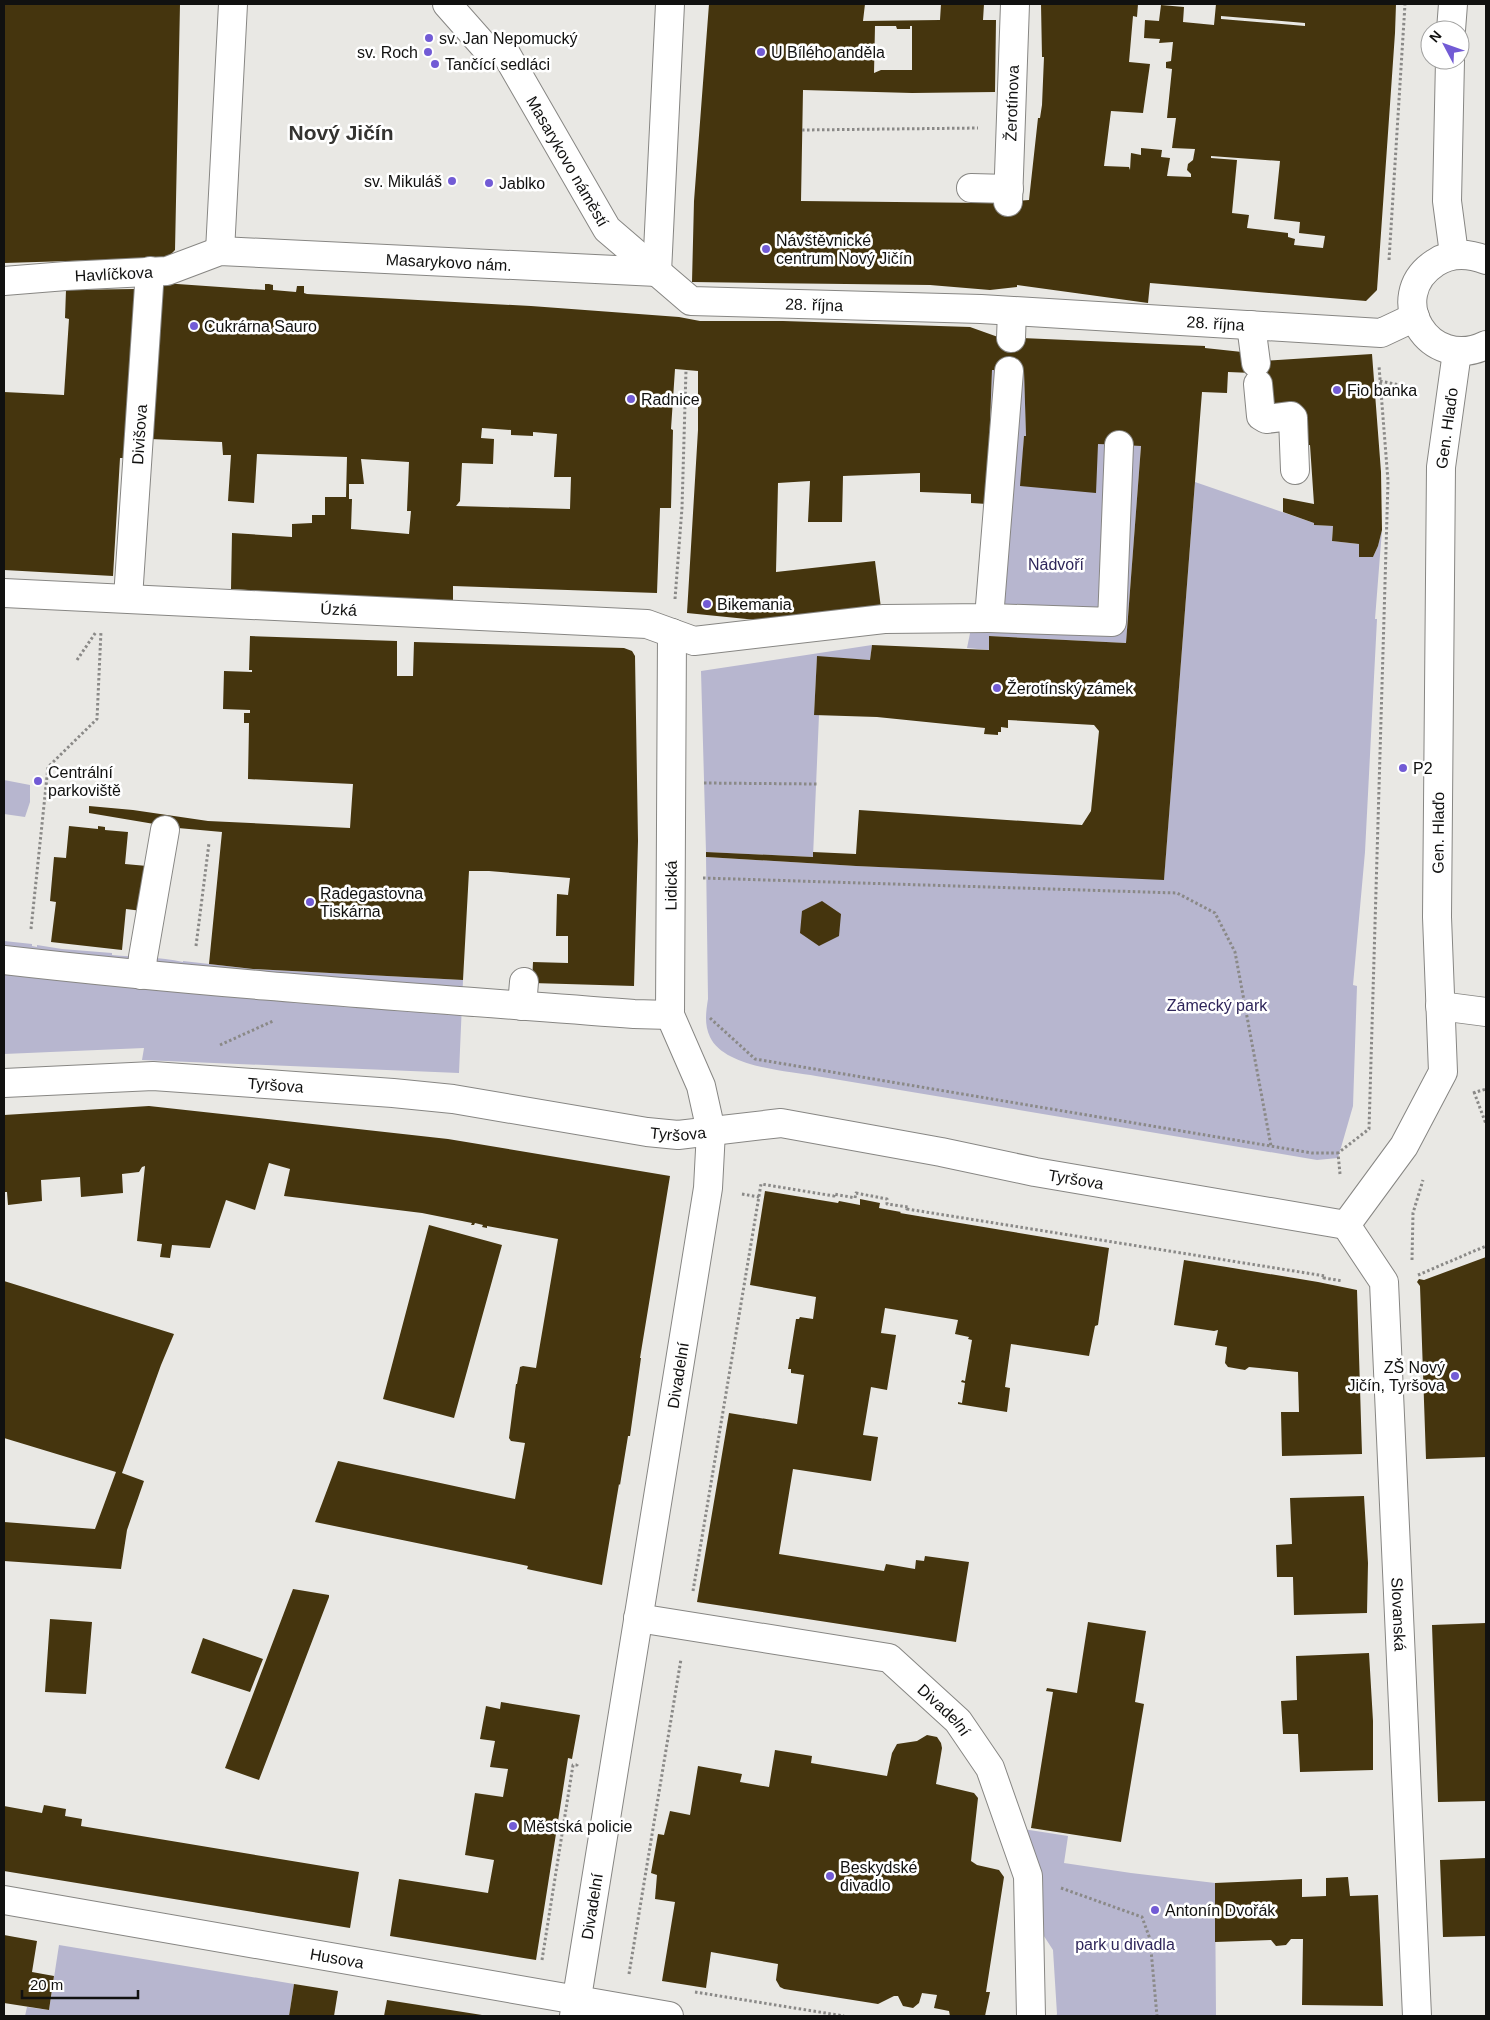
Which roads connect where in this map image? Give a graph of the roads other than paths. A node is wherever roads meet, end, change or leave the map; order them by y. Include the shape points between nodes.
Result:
1 (233, 4) edge
2 (447, 4) edge
3 (670, 4) edge
4 (1016, 4) edge
5 (1453, 4) edge
6 (1452, 20) edge
7 (1450, 70) edge
8 (971, 188) dead end
9 (220, 251) junction
10 (1454, 254) junction
11 (1486, 260) edge
12 (150, 271) junction
13 (657, 272) junction
14 (4, 281) edge
15 (1415, 318) junction
16 (1252, 326) junction
17 (1486, 345) edge
18 (1457, 352) junction
19 (1009, 371) dead end
20 (1120, 445) dead end
21 (1295, 470) dead end
22 (4, 592) edge
23 (128, 598) junction
24 (989, 618) junction
25 (672, 633) junction
26 (165, 830) dead end
27 (15, 962) edge
28 (141, 975) junction
29 (1440, 1006) junction
30 (1486, 1012) edge
31 (670, 1015) junction
32 (4, 1083) edge
33 (711, 1131) junction
34 (1346, 1225) junction
35 (638, 1618) junction
36 (4, 1900) edge
37 (575, 2008) edge
38 (669, 2016) edge
39 (1031, 2016) edge
40 (1417, 2016) edge

1 - 9 street
2 - 13 street, Masarykovo náměstí via 486,47 505,52 606,229
3 - 13 street
4 - 8 street, Žerotínova via 1009,196
5 - 6 street
7 - 10 street via 1447,200
9 - 12 street, Havlíčkova via 167,271
9 - 13 street, Masarykovo nám.
10 - 11 street via 1470,254
10 - 15 street via 1429,266 1420,277 1412,304
12 - 14 street, Havlíčkova
12 - 23 street, Divišova
13 - 16 street, 28. října via 691,301 940,307 1012,324
15 - 16 street, 28. října via 1381,333
15 - 18 street via 1430,341 1443,349
16 - 21 street via 1261,416 1291,416
17 - 18 street via 1475,351
18 - 29 street, Gen. Hlaďo via 1441,468 1437,917
19 - 24 street
20 - 24 street via 1112,622
22 - 23 street, Úzká
23 - 25 street, Úzká via 647,624
24 - 25 street via 884,619 694,641
25 - 31 street, Lidická
26 - 28 street
27 - 28 street
28 - 31 street via 523,994 634,1014
29 - 30 street
29 - 34 street, Gen. Hlaďo via 1443,1072 1404,1146
31 - 33 street, Lidická via 701,1086
32 - 33 street, Tyršova via 153,1076 453,1099 647,1132 678,1135
33 - 34 street, Tyršova via 781,1123 1035,1172
33 - 35 street, Divadelní via 708,1188
34 - 40 street, Slovanská via 1384,1282
35 - 37 street, Divadelní
35 - 39 street, Divadelní via 889,1658 958,1721 990,1768 1028,1876
36 - 37 street, Husova
37 - 38 street, Husova via 628,2010

